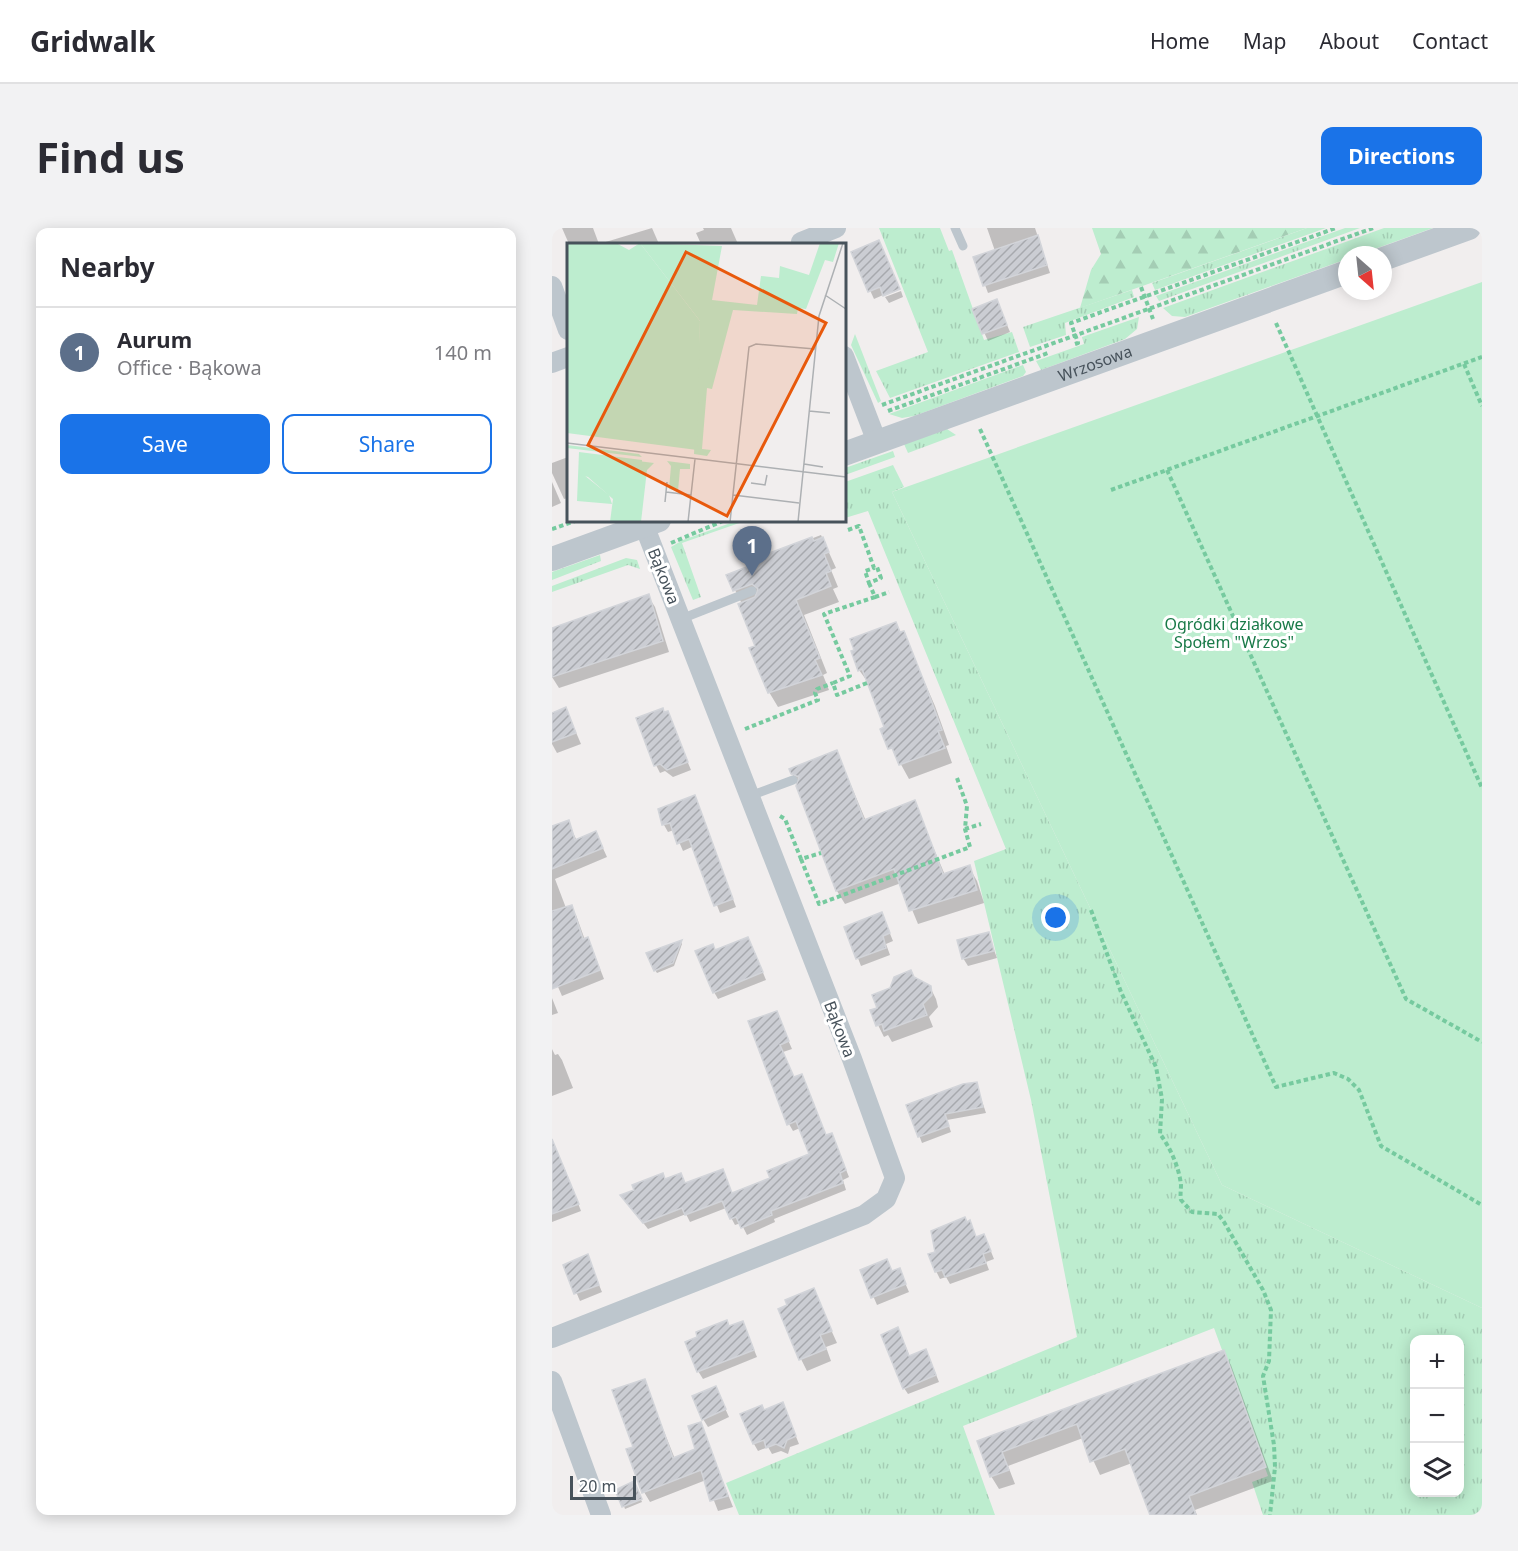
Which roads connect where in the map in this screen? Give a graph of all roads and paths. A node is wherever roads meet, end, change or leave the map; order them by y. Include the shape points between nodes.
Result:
1 (836, 228) edge
2 (955, 228) edge
3 (1336, 228) edge
4 (1373, 228) edge
5 (1469, 228) edge
6 (799, 238) edge
7 (963, 246) dead end
8 (1392, 256) edge
9 (1338, 275) edge
10 (552, 286) edge
11 (1141, 286) dead end
12 (1144, 297) junction
13 (1149, 309) junction
14 (1275, 323) dead end
15 (567, 327) edge
16 (1076, 336) junction
17 (1161, 339) junction
18 (1068, 346) dead end
19 (1058, 350) dead end
20 (567, 357) edge
21 (1482, 357) edge
22 (846, 361) edge
23 (552, 363) edge
24 (1464, 364) junction
25 (880, 406) dead end
26 (1482, 406) edge
27 (888, 411) dead end
28 (1317, 416) junction
29 (980, 429) dead end
30 (877, 442) junction
31 (846, 453) edge
32 (1167, 470) junction
33 (1111, 490) dead end
34 (572, 522) edge
35 (648, 522) edge
36 (720, 522) edge
37 (552, 529) edge
38 (848, 530) dead end
39 (667, 545) dead end
40 (552, 559) edge
41 (874, 568) junction
42 (869, 583) junction
43 (752, 591) dead end
44 (889, 592) dead end
45 (875, 597) junction
46 (681, 619) junction
47 (832, 682) junction
48 (867, 683) dead end
49 (739, 731) dead end
50 (957, 778) dead end
51 (793, 780) dead end
52 (1482, 789) edge
53 (750, 796) junction
54 (771, 813) dead end
55 (981, 824) dead end
56 (965, 829) junction
57 (821, 853) dead end
58 (801, 860) junction
59 (1091, 909) dead end
60 (1482, 1042) edge
61 (1482, 1205) edge
62 (552, 1338) edge
63 (552, 1381) edge
64 (601, 1515) edge
65 (1270, 1515) edge

1 - 6 street
2 - 7 lane
3 - 12 path
4 - 13 path
5 - 8 street
9 - 17 street, Wrzosowa
10 - 15 street
11 - 12 path
12 - 13 path
12 - 16 path via 1071,323
13 - 16 path
13 - 17 path
14 - 28 path
16 - 18 path via 1078,343
16 - 25 path
17 - 30 street, Wrzosowa
19 - 27 path
20 - 23 street
21 - 24 path
22 - 30 street
24 - 26 path
24 - 28 path
28 - 32 path
28 - 52 path
29 - 61 path via 1276,1087 1334,1073 1348,1079 1359,1090 1381,1146
30 - 31 street, Wrzosowa
32 - 33 path
32 - 60 path via 1406,999
34 - 37 path
35 - 40 street
35 - 46 street, Bąkowa
36 - 39 path
38 - 41 path via 859,526
41 - 42 path via 865,572
41 - 42 path via 878,567 881,578
42 - 45 path
43 - 46 lane
44 - 45 path
45 - 47 path via 824,614 850,676
46 - 53 street, Bąkowa
47 - 48 path via 837,695
47 - 49 path via 817,689 818,700
50 - 56 path via 967,806
51 - 53 lane
53 - 62 street, Bąkowa via 892,1165 893,1189 879,1207 864,1215
54 - 58 path via 785,819
55 - 56 path
56 - 58 path via 970,846 819,904
57 - 58 path
59 - 65 path via 1121,992 1156,1067 1162,1099 1160,1134 1169,1144 1181,1200 1192,1212 1218,1214 1271,1310 1269,1361 1263,1376 1274,1445
63 - 64 street

